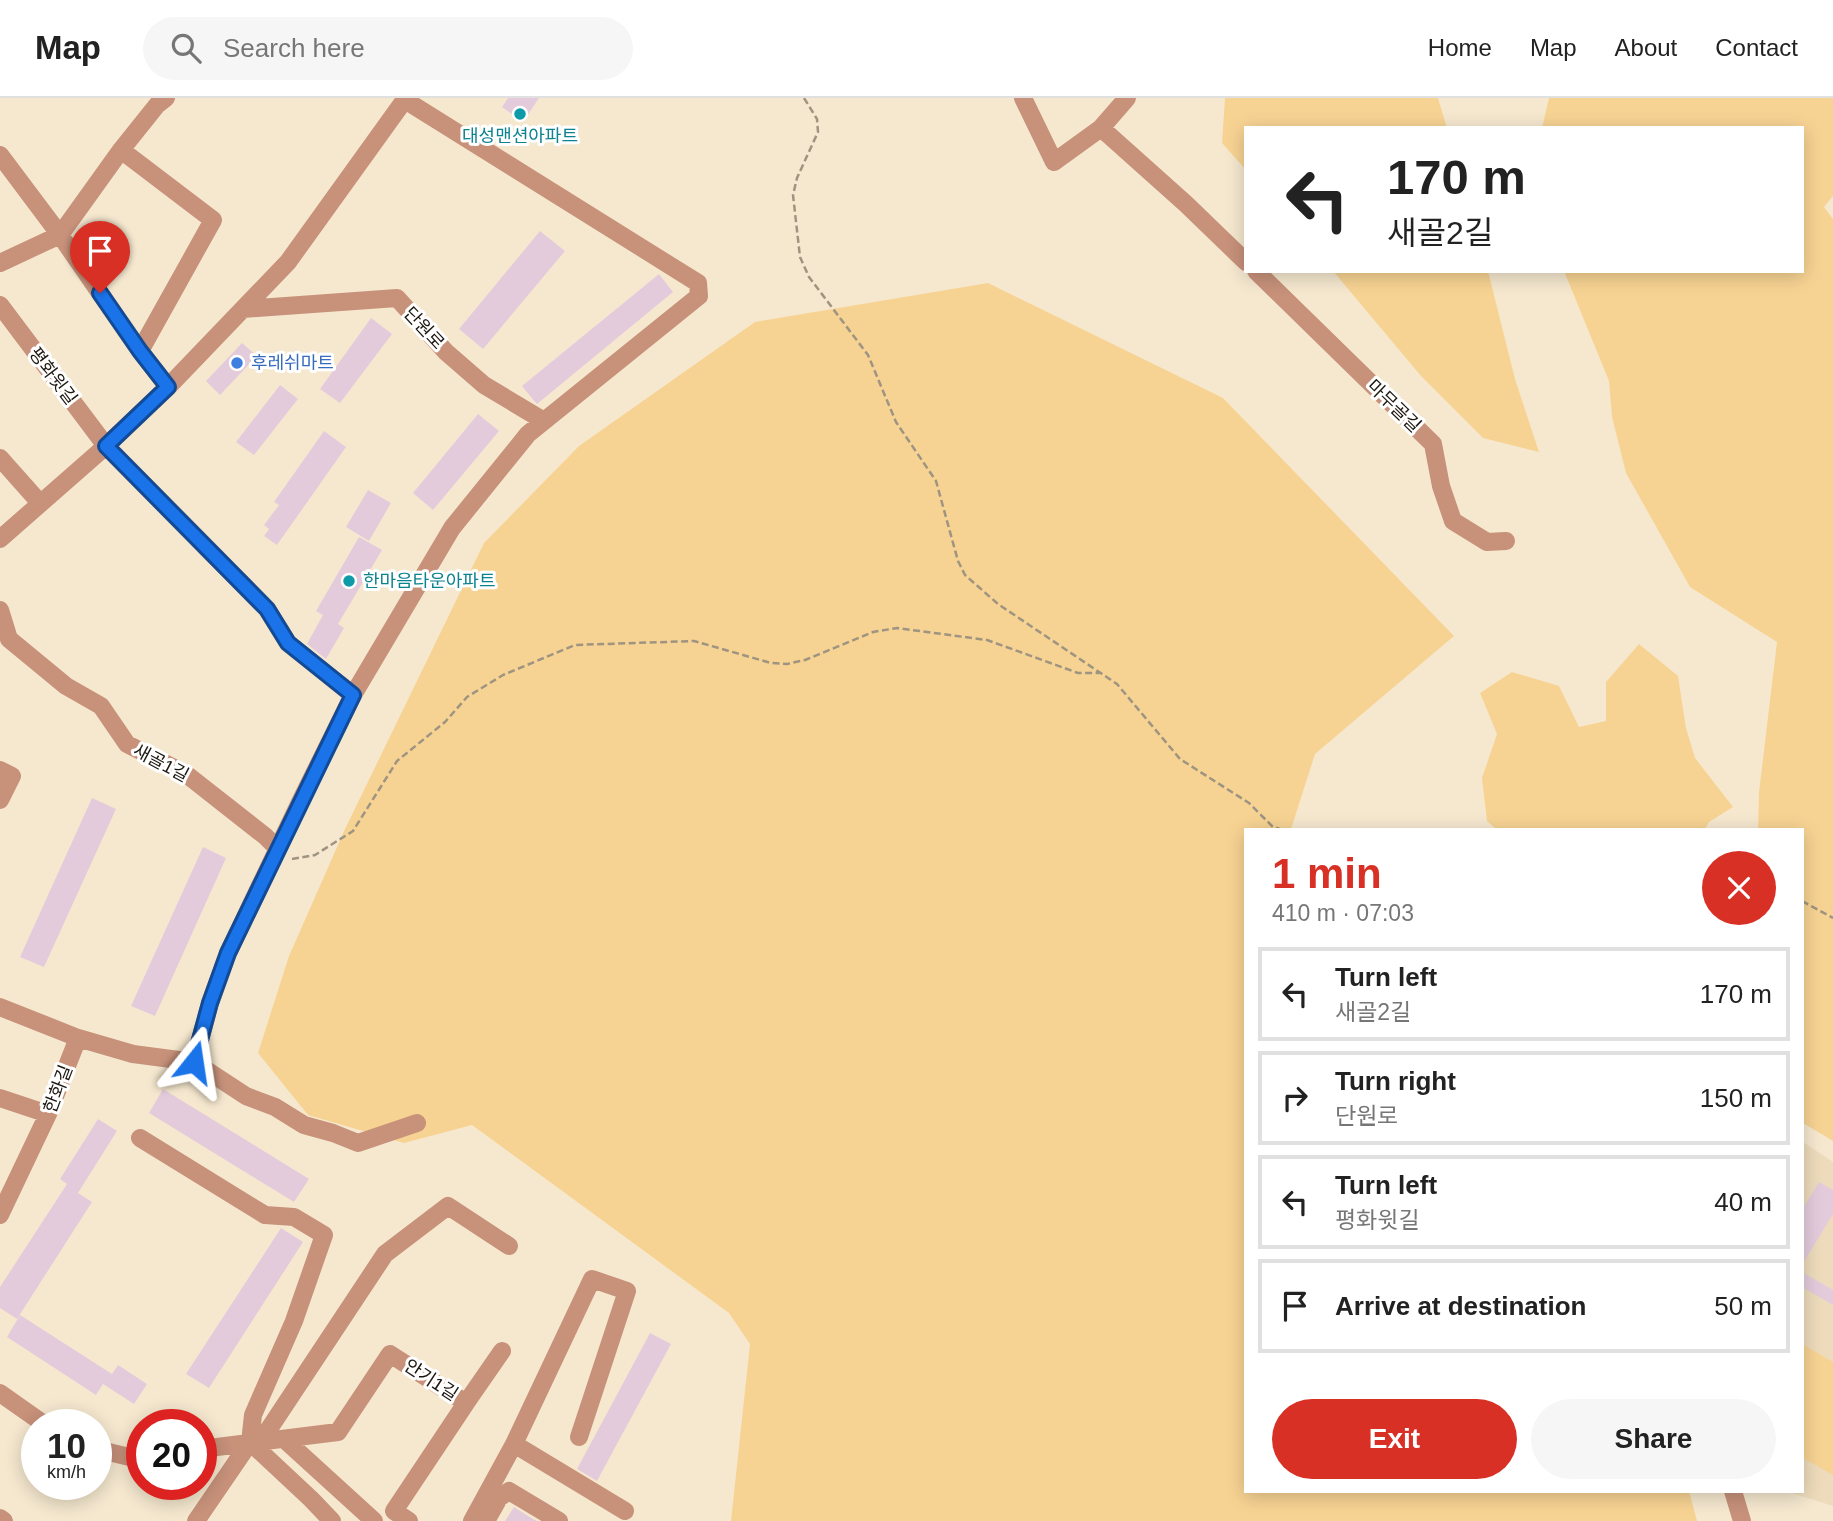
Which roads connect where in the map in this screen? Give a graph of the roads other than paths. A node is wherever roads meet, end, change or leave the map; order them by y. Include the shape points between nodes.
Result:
1 (1023, 98) edge
2 (1127, 98) edge
3 (405, 99) edge
4 (158, 100) edge
5 (1101, 128) junction
6 (121, 150) junction
7 (0, 155) edge
8 (60, 235) junction
9 (1244, 260) edge
10 (0, 263) edge
11 (1258, 273) edge
12 (0, 305) edge
13 (243, 309) junction
14 (140, 351) junction
15 (168, 387) junction
16 (544, 421) junction
17 (106, 446) junction
18 (0, 458) edge
19 (40, 503) junction
20 (0, 539) edge
21 (1506, 541) dead end
22 (0, 610) edge
23 (353, 695) junction
24 (0, 770) edge
25 (0, 800) edge
26 (278, 849) junction
27 (0, 1007) edge
28 (78, 1038) junction
29 (194, 1062) junction
30 (0, 1098) edge
31 (48, 1114) junction
32 (417, 1123) dead end
33 (139, 1138) dead end
34 (0, 1215) edge
35 (509, 1246) dead end
36 (502, 1351) dead end
37 (0, 1393) edge
38 (466, 1403) junction
39 (23, 1409) edge
40 (579, 1437) dead end
41 (284, 1439) junction
42 (255, 1441) junction
43 (514, 1444) junction
44 (217, 1447) edge
45 (1734, 1493) edge
46 (625, 1511) dead end
47 (196, 1521) edge
48 (332, 1521) edge
49 (374, 1521) edge
50 (409, 1521) edge
51 (471, 1521) edge
52 (486, 1521) edge
53 (559, 1521) edge
54 (1742, 1521) edge

1 - 5 street via 1054,162
2 - 5 street
3 - 13 street via 288,262
3 - 16 street via 698,283 699,296
4 - 6 street
5 - 9 street
6 - 8 street
6 - 14 street via 213,220
7 - 8 street
8 - 10 street
8 - 14 street
11 - 21 street, 마무골길 via 1433,444 1453,521 1487,542
12 - 17 street, 평화윗길
13 - 15 street
13 - 16 street, 단원로 via 397,298 446,352 484,385
14 - 15 street
15 - 17 street
16 - 23 street via 528,434 452,528
17 - 19 street
17 - 23 street, 평화윗길 via 267,609 288,643
18 - 19 street
19 - 20 street
22 - 26 street, 새골1길 via 9,639 66,686 102,706 127,744 186,774
23 - 26 street
24 - 25 street via 12,776
26 - 29 street via 228,953
27 - 28 street
28 - 29 street via 133,1054
28 - 31 street, 한화길
29 - 32 street via 246,1097 275,1107 304,1125 358,1143
30 - 31 street
31 - 34 street, 한화길
33 - 42 street via 265,1215 294,1217 324,1235 294,1321 253,1415
35 - 42 street via 447,1206 385,1254
36 - 38 street
37 - 39 street
38 - 41 street, 안기1길 via 390,1354 338,1432
38 - 50 street, 안기1길 via 394,1511
40 - 43 street via 627,1292 592,1279
41 - 42 street, 안기1길
41 - 49 street
42 - 44 street, 안기1길
42 - 47 street
42 - 48 street
43 - 46 street
43 - 51 street
45 - 54 street
52 - 53 street via 499,1498 509,1491

